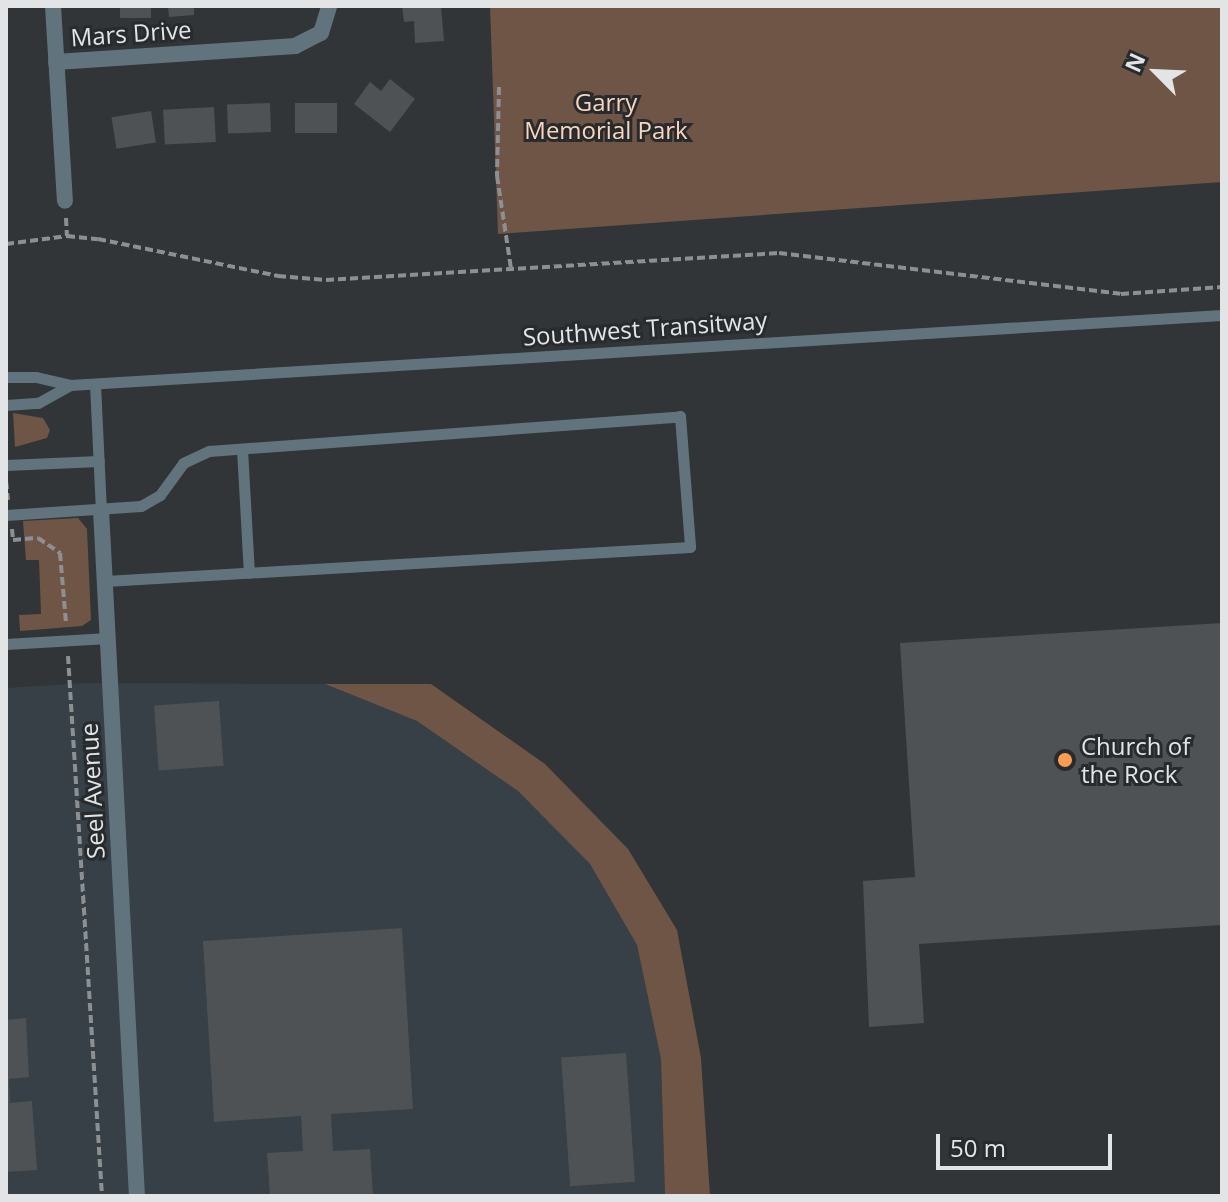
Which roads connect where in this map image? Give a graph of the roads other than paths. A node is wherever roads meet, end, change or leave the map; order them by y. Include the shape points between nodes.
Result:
1 (53, 6) edge
2 (329, 6) edge
3 (56, 62) junction
4 (65, 201) dead end
5 (1222, 315) edge
6 (6, 377) edge
7 (95, 384) junction
8 (70, 385) junction
9 (6, 405) edge
10 (242, 449) junction
11 (99, 461) junction
12 (6, 465) edge
13 (101, 510) junction
14 (8, 515) edge
15 (249, 573) junction
16 (105, 581) junction
17 (108, 638) junction
18 (6, 644) edge
19 (137, 1196) edge

1 - 3 street
2 - 3 street, Mars Drive via 321,33 295,46
3 - 4 street
5 - 7 lane, Southwest Transitway
6 - 8 lane, Southwest Transitway
7 - 8 lane, Southwest Transitway
7 - 11 lane, Seel Avenue
8 - 9 lane, Southwest Transitway via 38,403
10 - 13 lane via 192,457 147,504
10 - 15 lane
10 - 15 lane via 680,416 690,547
11 - 12 lane
11 - 13 lane, Seel Avenue
13 - 14 lane
13 - 16 street, Seel Avenue
15 - 16 lane
16 - 17 street, Seel Avenue
17 - 18 lane
17 - 19 street, Seel Avenue

